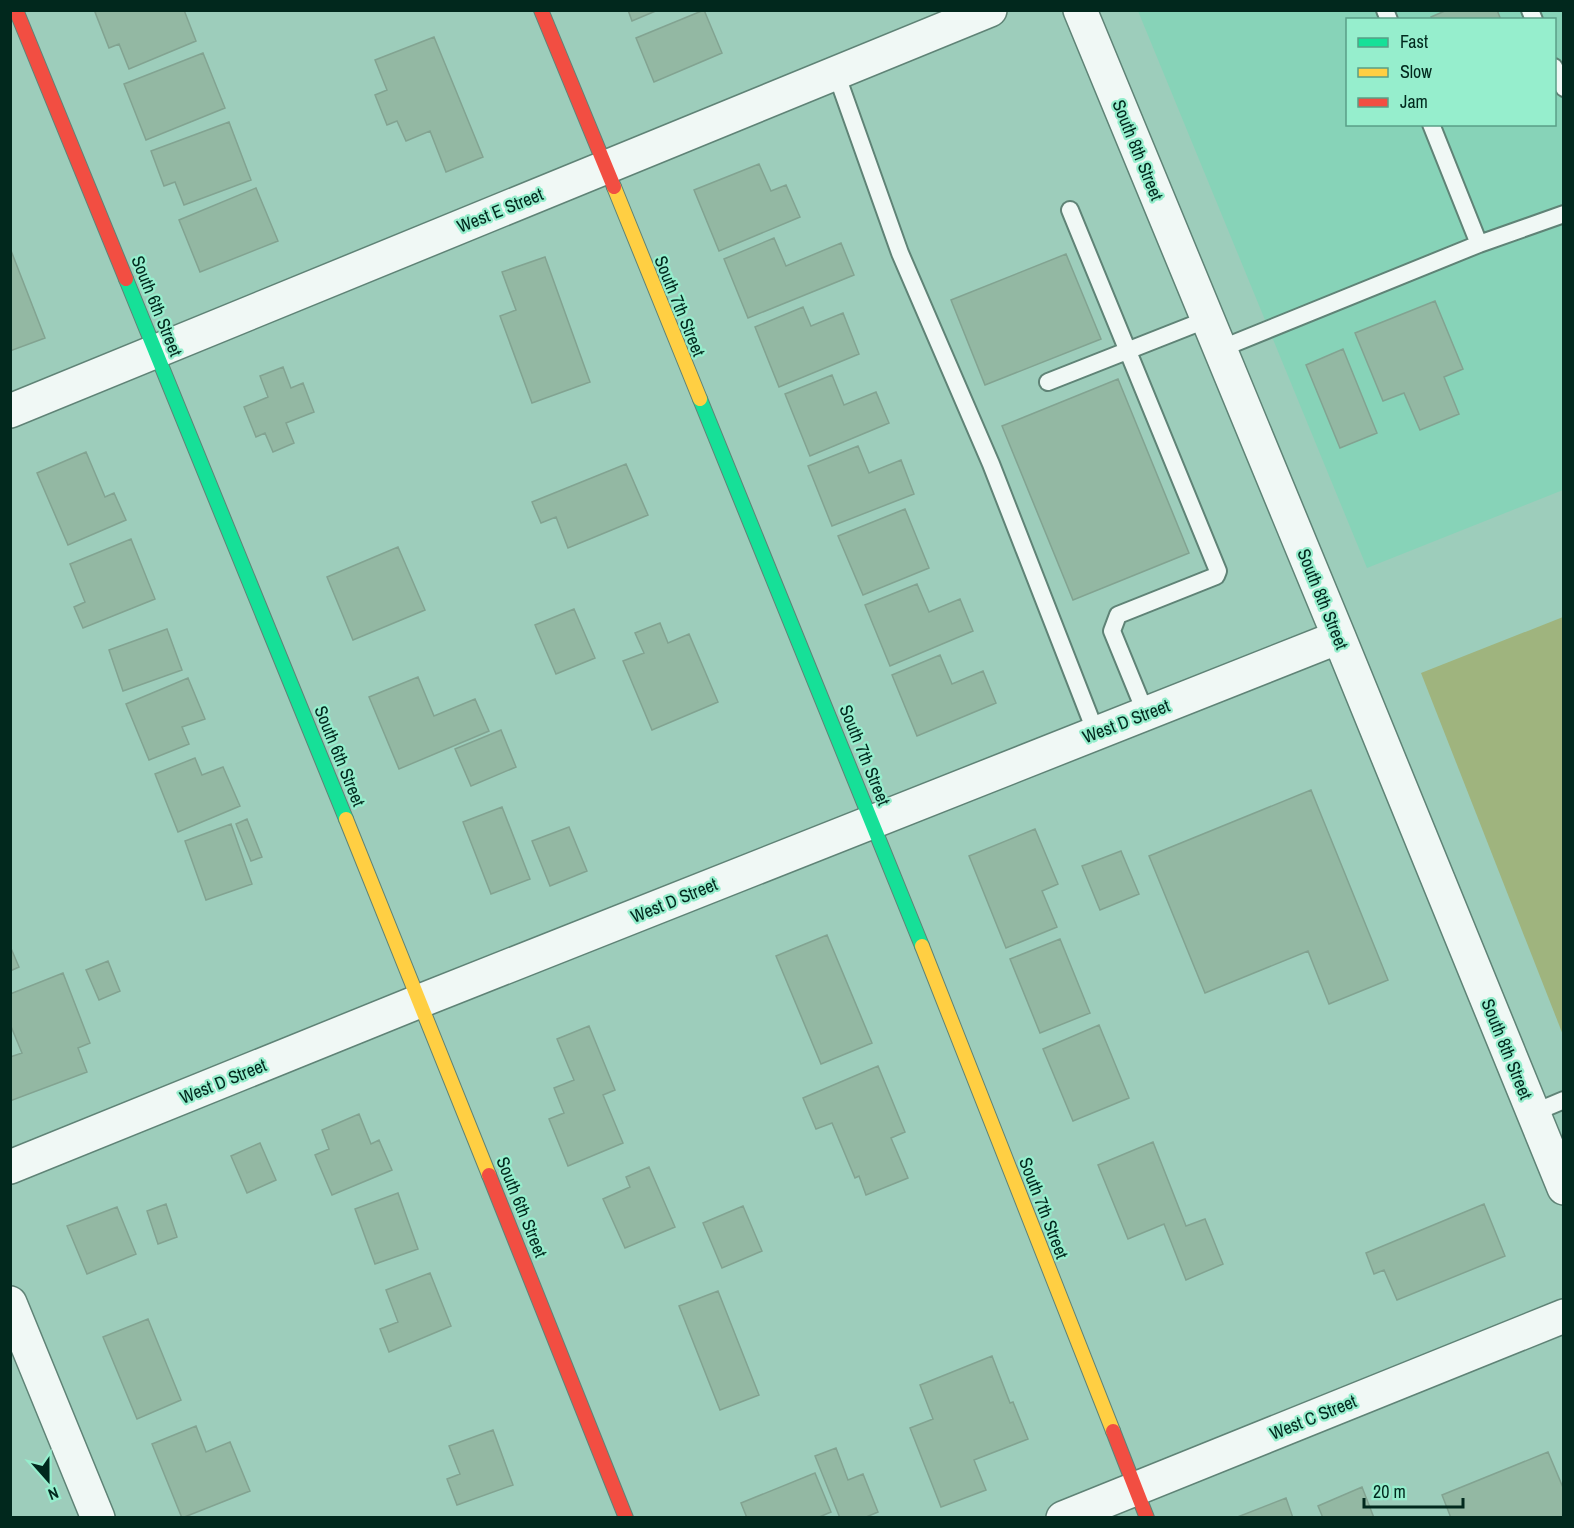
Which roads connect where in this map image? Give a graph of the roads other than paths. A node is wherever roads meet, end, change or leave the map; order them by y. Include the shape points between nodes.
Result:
1 (16, 10) edge
2 (541, 10) edge
3 (990, 10) edge
4 (1080, 10) edge
5 (1556, 72) edge
6 (836, 73) junction
7 (1563, 88) edge
8 (1432, 126) edge
9 (604, 167) junction
10 (1070, 210) dead end
11 (1563, 214) edge
12 (1479, 244) junction
13 (1208, 319) junction
14 (1220, 349) junction
15 (1128, 350) junction
16 (156, 351) junction
17 (1048, 382) dead end
18 (10, 411) edge
19 (1339, 637) junction
20 (1146, 714) junction
21 (1096, 733) junction
22 (873, 821) junction
23 (420, 1001) junction
24 (1563, 1100) edge
25 (1533, 1113) junction
26 (10, 1167) edge
27 (1563, 1188) edge
28 (10, 1303) edge
29 (1563, 1316) edge
30 (1141, 1503) edge
31 (98, 1518) edge
32 (626, 1518) edge
33 (1063, 1518) edge

1 - 16 street, South 6th Street
2 - 9 street, South 7th Street
3 - 6 street, West E Street
4 - 13 street, South 8th Street
5 - 7 lane
6 - 9 street, West E Street
6 - 21 lane via 900,253 991,464
8 - 12 lane
9 - 16 street, West E Street
9 - 22 street, South 7th Street
10 - 15 lane
11 - 12 lane
12 - 14 lane
13 - 14 street, South 8th Street
13 - 15 lane
14 - 19 street, South 8th Street
15 - 17 lane
15 - 20 lane via 1218,570 1216,576 1203,582 1118,615 1114,623 1112,631
16 - 18 street, West E Street
16 - 23 street, South 6th Street
19 - 20 street, West D Street
19 - 25 street, South 8th Street
20 - 21 street, West D Street
21 - 22 street, West D Street
22 - 23 street, West D Street
22 - 30 street, South 7th Street
23 - 26 street, West D Street
23 - 32 street, South 6th Street
24 - 25 lane
25 - 27 street, South 8th Street
28 - 31 street
29 - 30 street, West C Street
30 - 33 street, West C Street

